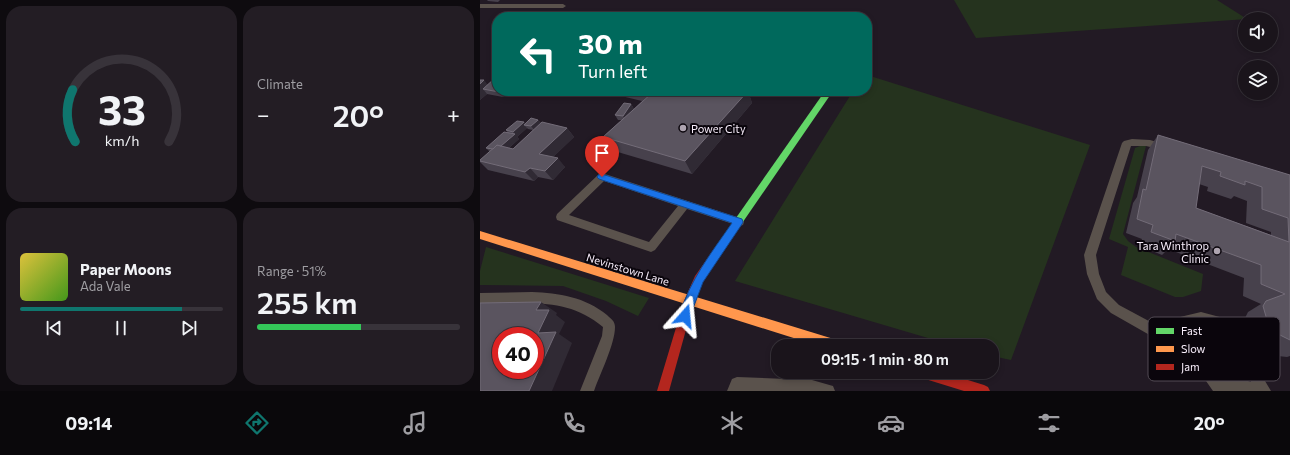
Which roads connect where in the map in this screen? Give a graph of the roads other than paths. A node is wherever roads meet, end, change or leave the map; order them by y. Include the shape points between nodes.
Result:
1 (480, 6) edge
2 (563, 6) dead end
3 (826, 96) edge
4 (1176, 150) edge
5 (685, 204) junction
6 (738, 222) junction
7 (480, 235) edge
8 (480, 299) edge
9 (689, 301) junction
10 (1148, 328) edge
11 (814, 339) edge
12 (935, 379) edge
13 (1214, 381) edge
14 (1258, 381) edge
15 (948, 386) edge
16 (802, 389) edge
17 (1220, 390) edge
18 (587, 391) edge
19 (663, 391) edge
20 (734, 391) edge
21 (828, 391) edge
22 (984, 391) edge
23 (1260, 391) edge
24 (1264, 391) edge

1 - 2 lane
3 - 6 street
4 - 10 lane via 1153,143 1127,143 1090,255 1093,274 1101,295 1115,310
5 - 5 lane via 602,177 561,217 651,247
5 - 6 lane
6 - 9 street via 699,279
7 - 9 street, Nevinstown Lane
8 - 18 lane via 554,298 567,300 599,315 609,325 608,336
9 - 11 street, Nevinstown Lane
9 - 19 street
12 - 15 street
13 - 17 lane
14 - 24 lane
15 - 22 street
16 - 20 lane via 737,384
16 - 21 lane
17 - 23 lane via 1245,387

